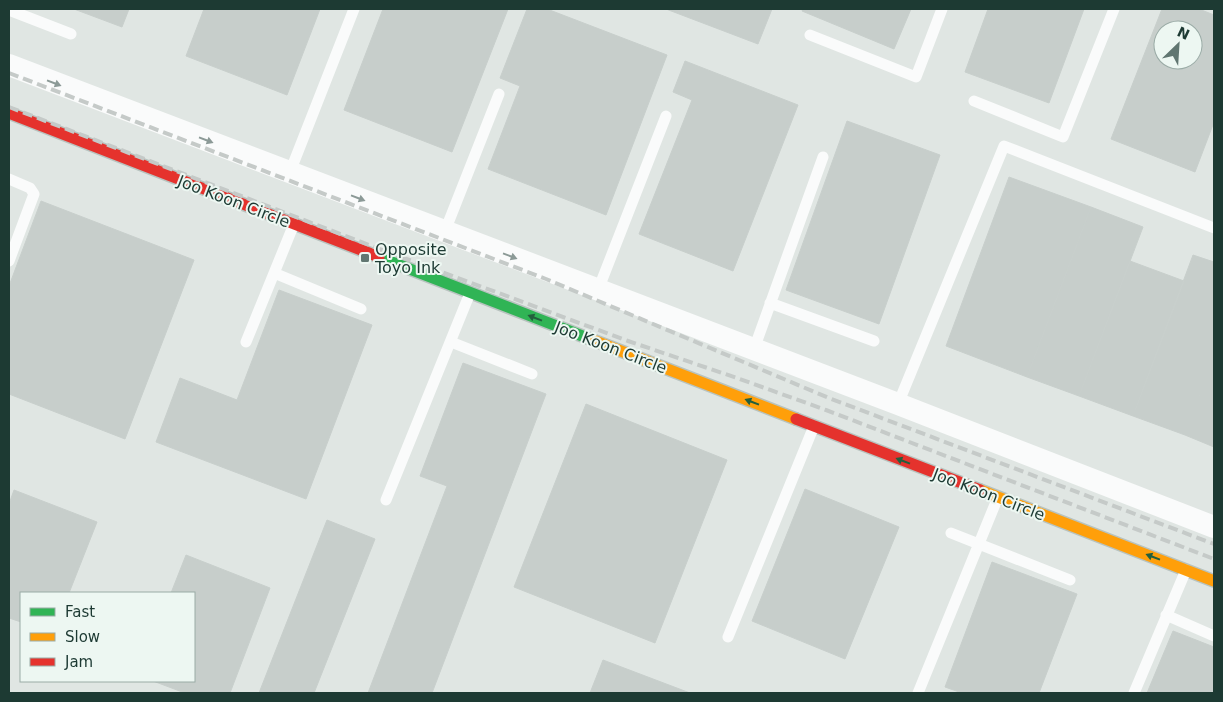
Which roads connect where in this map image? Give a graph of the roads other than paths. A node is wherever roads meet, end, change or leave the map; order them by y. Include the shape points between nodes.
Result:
1 (354, 9) edge
2 (942, 9) edge
3 (1114, 9) edge
4 (9, 10) edge
5 (71, 34) dead end
6 (810, 35) dead end
7 (9, 65) edge
8 (499, 94) dead end
9 (974, 101) dead end
10 (9, 114) edge
11 (666, 116) dead end
12 (823, 157) dead end
13 (290, 172) junction
14 (9, 180) edge
15 (294, 224) junction
16 (1214, 225) edge
17 (445, 231) junction
18 (9, 262) edge
19 (274, 273) junction
20 (598, 290) junction
21 (470, 293) junction
22 (770, 303) junction
23 (361, 309) dead end
24 (874, 341) dead end
25 (246, 342) dead end
26 (450, 342) junction
27 (754, 349) junction
28 (532, 374) dead end
29 (898, 404) junction
30 (814, 426) junction
31 (998, 497) junction
32 (386, 500) dead end
33 (1214, 527) edge
34 (951, 533) dead end
35 (978, 544) junction
36 (1186, 570) junction
37 (1070, 580) dead end
38 (1214, 581) edge
39 (1166, 615) junction
40 (1214, 636) edge
41 (728, 637) dead end
42 (918, 693) edge
43 (1134, 693) edge

1 - 13 lane
2 - 6 lane via 916,76
3 - 9 lane via 1063,137
4 - 5 lane
7 -> 13 street
8 - 17 lane
10 - 15 street, Joo Koon Circle
11 - 20 lane
12 - 22 lane
13 -> 17 street
14 - 18 lane via 30,188 34,194
15 - 19 lane
15 - 21 street, Joo Koon Circle
16 - 29 lane via 1004,146
17 -> 20 street
19 - 23 lane
19 - 25 lane
20 - 27 street
21 - 26 lane
30 -> 21 street, Joo Koon Circle
22 - 24 lane
22 - 27 lane
26 - 28 lane
26 - 32 lane
27 - 29 street
29 - 33 street
31 -> 30 street, Joo Koon Circle
30 - 41 lane
31 - 35 lane
36 -> 31 street, Joo Koon Circle
34 - 35 lane
35 - 37 lane
35 - 42 lane
36 - 38 street, Joo Koon Circle
36 - 39 lane
39 - 40 lane
39 - 43 lane

